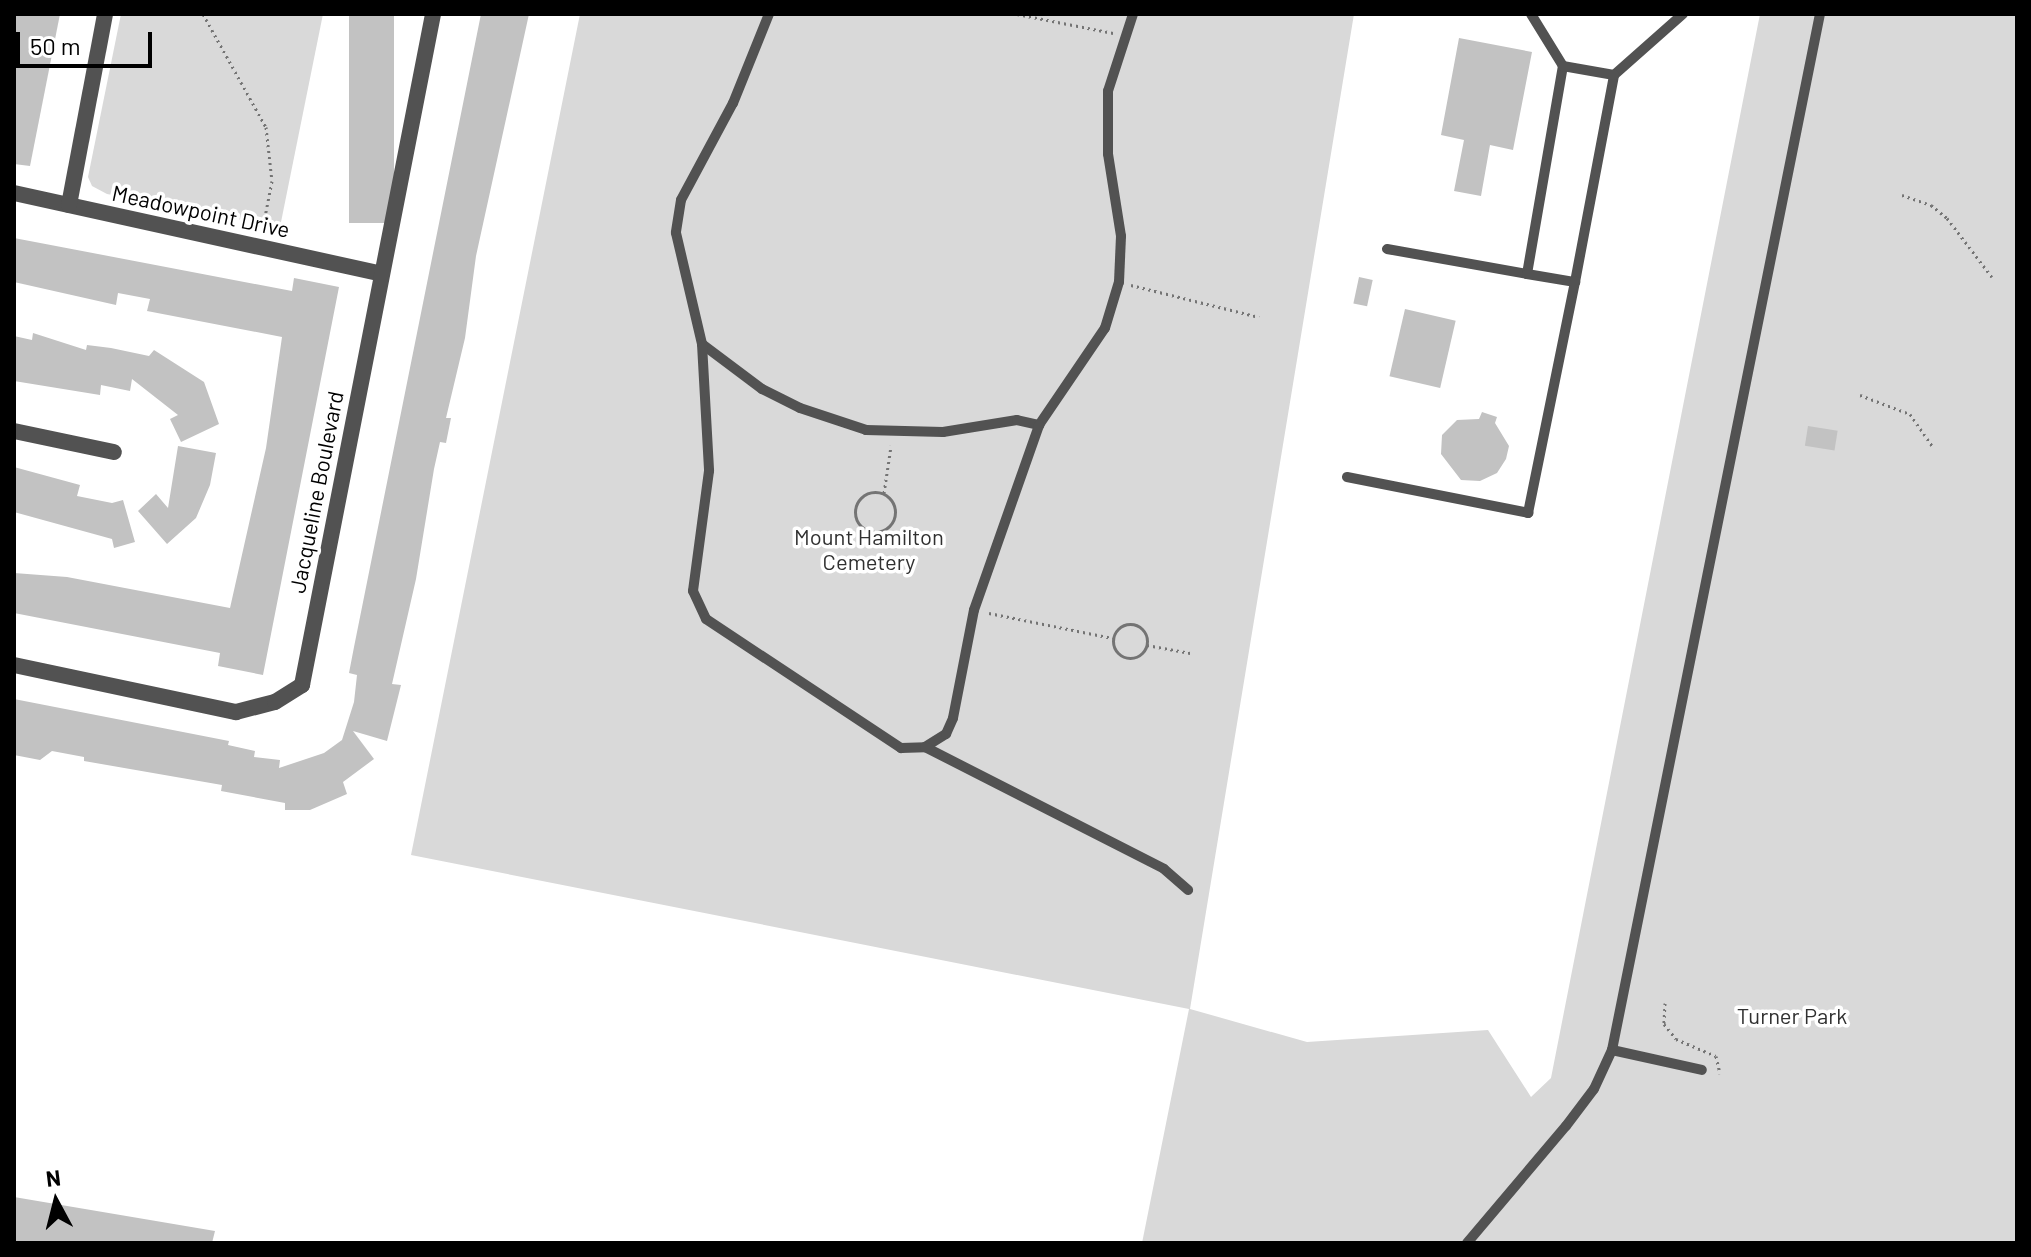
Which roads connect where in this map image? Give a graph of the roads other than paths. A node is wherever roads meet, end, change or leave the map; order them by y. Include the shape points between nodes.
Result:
1 (105, 14) edge
2 (433, 14) edge
3 (769, 14) edge
4 (1133, 14) edge
5 (1531, 14) edge
6 (1683, 14) edge
7 (1820, 14) edge
8 (1563, 66) junction
9 (1614, 75) junction
10 (14, 193) edge
11 (69, 205) junction
12 (1387, 249) dead end
13 (379, 273) junction
14 (1527, 274) junction
15 (1575, 282) junction
16 (702, 344) junction
17 (1039, 425) junction
18 (14, 431) edge
19 (114, 452) dead end
20 (1347, 477) dead end
21 (14, 665) edge
22 (925, 747) junction
23 (1188, 890) dead end
24 (1612, 1050) junction
25 (1702, 1070) dead end
26 (1467, 1243) edge

1 - 11 street
2 - 13 street, Jacqueline Boulevard
3 - 16 lane via 733,103 681,200 676,233
4 - 17 lane via 1108,91 1108,154 1121,236 1119,282 1105,328
5 - 8 lane
6 - 9 lane
7 - 24 lane
8 - 9 lane
8 - 14 lane
9 - 15 lane
10 - 11 street, Meadowpoint Drive
11 - 13 street, Meadowpoint Drive
12 - 14 lane
13 - 21 street, Jacqueline Boulevard via 302,685 275,702 236,712
14 - 15 lane
15 - 20 lane via 1528,513
16 - 17 lane via 762,389 866,430 943,432 1017,420
16 - 22 lane via 710,441 693,591 706,619 901,748
17 - 22 lane via 974,610 953,718 946,734
18 - 19 street
22 - 23 lane via 1164,869
24 - 25 lane
24 - 26 lane via 1594,1089 1541,1160

